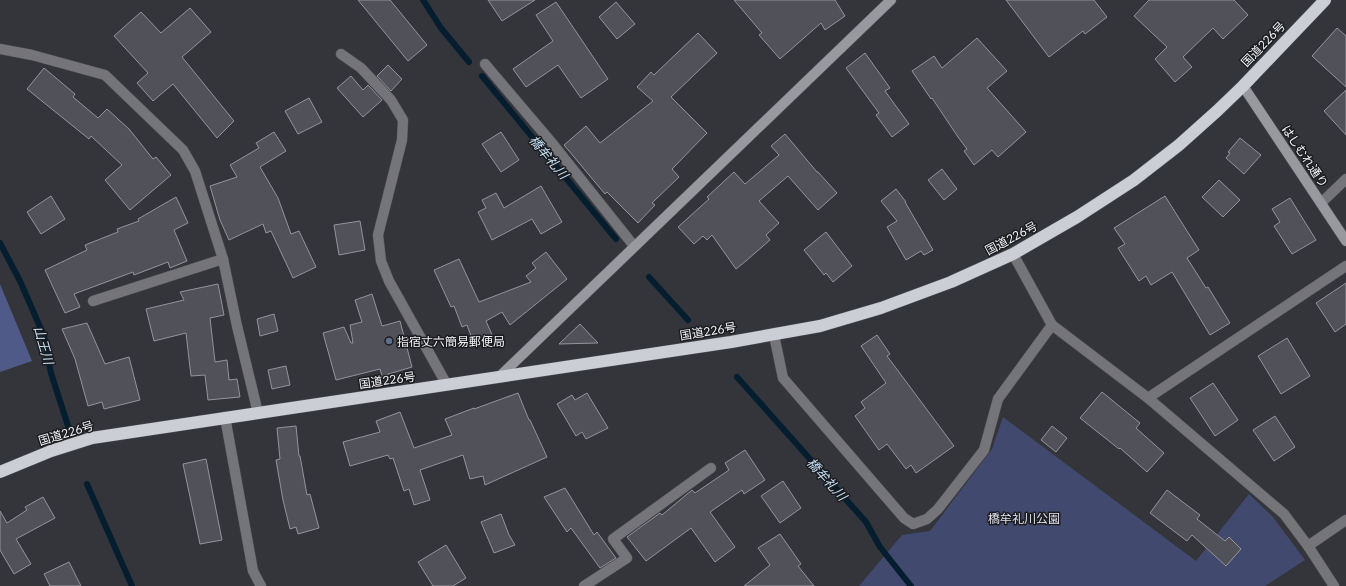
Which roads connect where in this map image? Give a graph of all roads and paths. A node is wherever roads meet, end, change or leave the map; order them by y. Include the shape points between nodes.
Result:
1 (891, 0) edge
2 (1325, 0) edge
3 (0, 49) edge
4 (341, 54) dead end
5 (485, 64) dead end
6 (1243, 86) junction
7 (1346, 179) edge
8 (1321, 204) junction
9 (1346, 241) edge
10 (634, 246) junction
11 (1013, 254) junction
12 (223, 259) junction
13 (1346, 266) edge
14 (93, 301) dead end
15 (1052, 325) junction
16 (774, 335) junction
17 (499, 377) junction
18 (447, 385) junction
19 (1148, 398) junction
20 (258, 412) junction
21 (225, 417) junction
22 (711, 468) dead end
23 (0, 472) edge
24 (1346, 520) edge
25 (1308, 546) junction
26 (261, 586) edge
27 (584, 586) edge
28 (1334, 586) edge

1 - 10 street
2 - 6 highway, 国道226号
3 - 12 street via 105,75 182,150 195,171
4 - 18 street via 361,68 391,100 403,120 402,140 378,235 381,261 389,281
5 - 10 street
6 - 8 street, はしむれ通り
6 - 11 highway, 国道226号 via 1178,146 1134,180
7 - 8 street
8 - 9 street, はしむれ通り
10 - 17 street
11 - 15 street
11 - 16 highway, 国道226号 via 951,282 881,308 820,326
12 - 14 street
12 - 20 street
13 - 19 street
15 - 16 street via 998,399 984,450 938,509 927,519 913,524 904,518 783,378
15 - 19 street
16 - 17 highway, 国道226号
17 - 18 highway, 国道226号
18 - 20 highway, 国道226号
19 - 25 street via 1284,514
20 - 21 highway, 国道226号
21 - 23 highway, 国道226号 via 92,438 51,451
21 - 26 street via 253,571
22 - 27 street via 613,539 627,558
24 - 25 street
25 - 28 street

